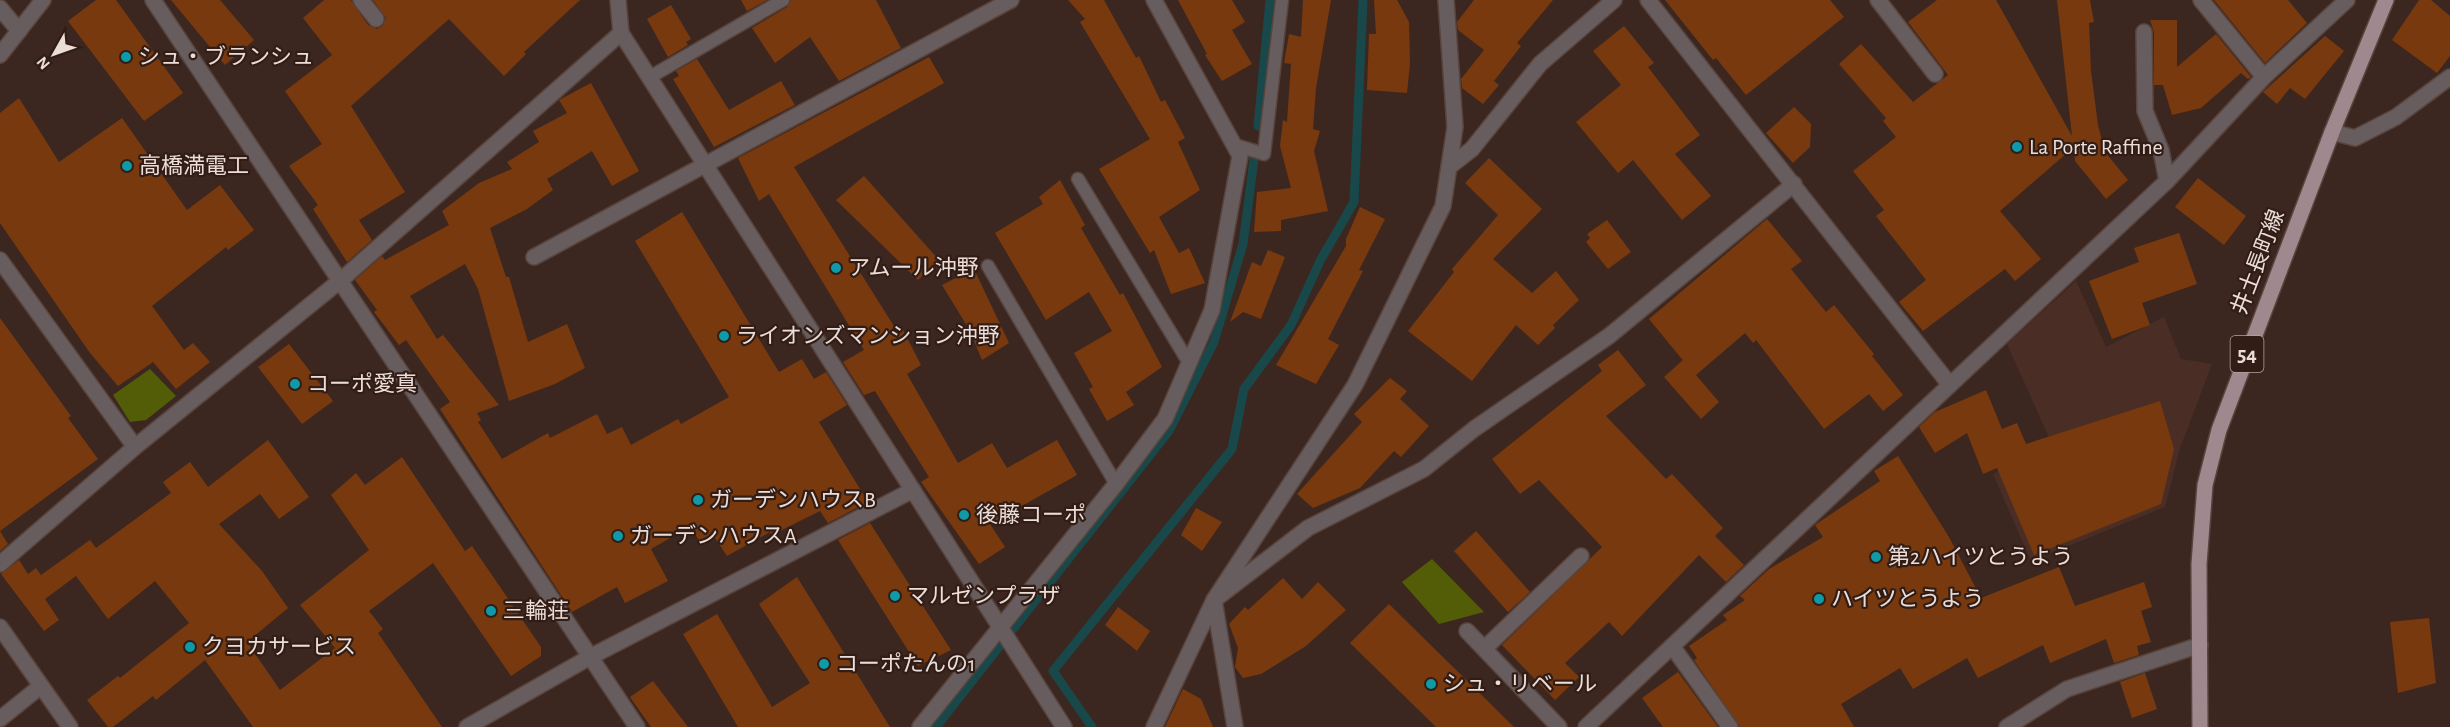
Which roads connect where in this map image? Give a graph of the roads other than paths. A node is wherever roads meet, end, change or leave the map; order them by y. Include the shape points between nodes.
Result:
1 (43, 0) edge
2 (153, 0) edge
3 (361, 0) edge
4 (618, 0) edge
5 (783, 0) edge
6 (1011, 0) edge
7 (1154, 0) edge
8 (1282, 0) edge
9 (1446, 0) edge
10 (1614, 0) edge
11 (1648, 0) edge
12 (1878, 0) edge
13 (2201, 0) edge
14 (2348, 0) edge
15 (2386, 0) edge
16 (0, 8) edge
17 (376, 19) dead end
18 (19, 31) junction
19 (2144, 32) dead end
20 (621, 33) junction
21 (0, 55) edge
22 (1935, 74) dead end
23 (650, 77) junction
24 (2264, 77) junction
25 (2450, 77) edge
26 (2332, 132) junction
27 (1235, 145) junction
28 (706, 166) junction
29 (1449, 167) junction
30 (1078, 179) dead end
31 (2168, 181) junction
32 (1794, 184) junction
33 (534, 257) dead end
34 (0, 260) edge
35 (988, 266) dead end
36 (340, 280) junction
37 (1189, 363) junction
38 (1950, 385) junction
39 (135, 447) junction
40 (1116, 484) junction
41 (913, 490) junction
42 (1581, 556) dead end
43 (0, 564) edge
44 (1214, 600) junction
45 (0, 627) edge
46 (1001, 630) junction
47 (1467, 631) dead end
48 (2200, 645) junction
49 (1672, 646) junction
50 (1485, 648) junction
51 (590, 657) junction
52 (41, 686) junction
53 (0, 719) edge
54 (70, 727) edge
55 (467, 727) edge
56 (637, 727) edge
57 (920, 727) edge
58 (1064, 727) edge
59 (1154, 727) edge
60 (1235, 727) edge
61 (1559, 727) edge
62 (1586, 727) edge
63 (1730, 727) edge
64 (2007, 727) edge
65 (2199, 727) edge

1 - 18 street
2 - 36 street
3 - 17 street
4 - 20 street
5 - 23 lane
6 - 28 street
7 - 27 street
8 - 27 lane via 1264,154
9 - 29 street via 1455,127
10 - 29 street via 1540,64 1472,149
11 - 32 street
12 - 22 street
13 - 24 street
14 - 24 street
15 - 26 main road, 井土長町線 / 54
16 - 18 street
18 - 21 street
19 - 31 street via 2145,111 2161,150
20 - 23 street
20 - 36 street
23 - 28 street
24 - 31 street
25 - 26 street via 2396,117 2355,138
26 - 48 main road, 井土長町線 / 54 via 2219,430 2205,485 2199,564
27 - 37 street via 1240,156 1212,310
28 - 33 street
28 - 41 street
29 - 44 street via 1443,206 1355,386
30 - 37 lane
31 - 38 street
32 - 38 street
32 - 44 street via 1609,336 1474,429 1424,469 1308,528
34 - 39 street
35 - 40 lane
36 - 39 street
36 - 51 street
37 - 40 street via 1165,418
38 - 49 street
39 - 43 street
40 - 46 street
41 - 46 street
41 - 51 street
42 - 50 street
44 - 59 street
44 - 60 street
45 - 52 street
46 - 57 street
46 - 58 street
47 - 50 street
48 - 64 street via 2067,689
48 - 65 main road, 井土長町線 / 54
49 - 62 street
49 - 63 street
50 - 61 street
51 - 55 street
51 - 56 street
52 - 53 street
52 - 54 street

